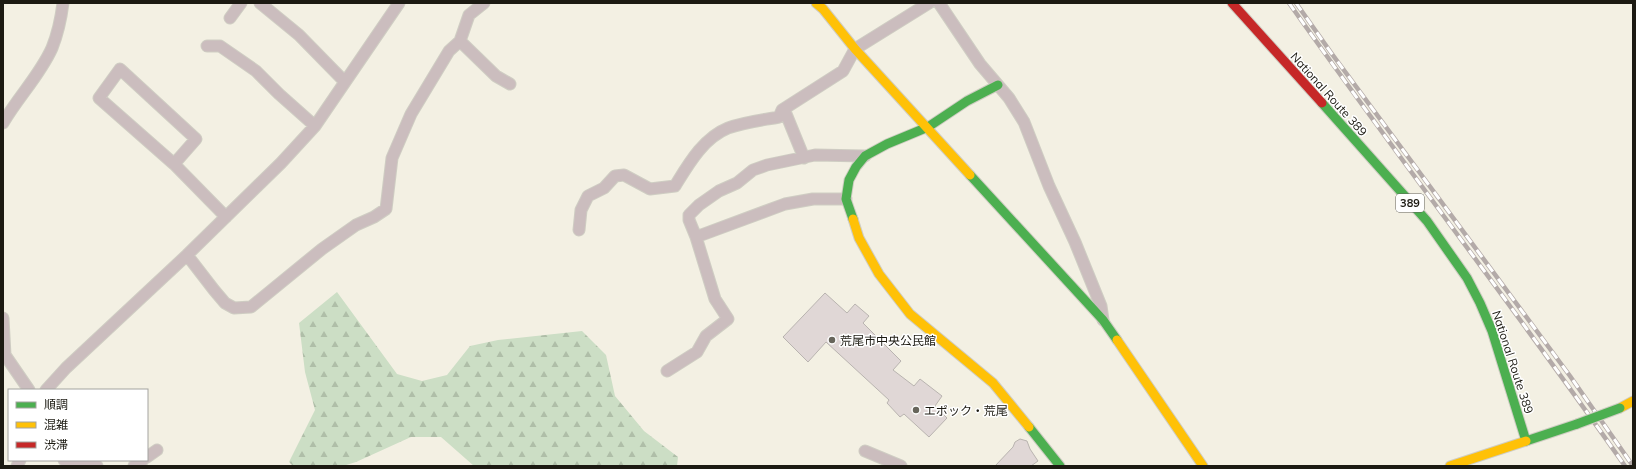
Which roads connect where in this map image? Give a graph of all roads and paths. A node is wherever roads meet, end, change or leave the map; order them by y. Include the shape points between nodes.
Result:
1 (63, 3) edge
2 (240, 3) edge
3 (260, 3) edge
4 (399, 3) edge
5 (484, 3) edge
6 (816, 3) edge
7 (929, 3) edge
8 (939, 3) edge
9 (1232, 3) edge
10 (230, 18) dead end
11 (460, 41) junction
12 (207, 46) dead end
13 (856, 49) junction
14 (345, 82) junction
15 (510, 84) dead end
16 (998, 85) junction
17 (784, 109) junction
18 (3, 122) edge
19 (315, 126) junction
20 (928, 127) junction
21 (865, 156) junction
22 (804, 158) junction
23 (174, 164) junction
24 (846, 199) junction
25 (226, 217) junction
26 (579, 230) dead end
27 (696, 237) junction
28 (187, 255) junction
29 (3, 318) edge
30 (1103, 320) junction
31 (667, 371) dead end
32 (28, 389) edge
33 (47, 389) edge
34 (1633, 401) edge
35 (1526, 441) junction
36 (157, 450) dead end
37 (865, 451) dead end
38 (148, 456) edge
39 (70, 461) edge
40 (879, 462) edge
41 (1058, 464) edge
42 (97, 466) edge
43 (901, 466) edge
44 (1203, 466) edge
45 (1450, 466) edge

1 - 18 street via 52,49
2 - 10 street
3 - 14 street via 300,35
4 - 14 street
5 - 11 street via 469,15
6 - 13 main road
7 - 13 street
8 - 16 street via 980,64
9 - 35 main road, National Route 389 / 389 via 1427,221 1450,251 1486,316
11 - 15 street via 496,76
11 - 28 street via 449,51 411,114 392,158 386,209 356,225 322,249 251,308 234,308 225,303
12 - 19 street via 220,46 256,71
13 - 17 street via 843,71
13 - 20 main road
14 - 19 street
16 - 20 main road via 967,101
16 - 30 street via 1024,122 1101,306
17 - 22 street
17 - 26 street via 779,117 728,128 716,135 693,157 675,186 650,189 624,175 615,176 604,188 588,196 581,210
19 - 25 street
20 - 21 main road
20 - 30 main road
21 - 22 street via 815,155
21 - 24 main road via 849,180
22 - 27 street via 753,170 737,183 719,191 699,205 689,215
23 - 23 street via 99,98 120,69 196,139
23 - 25 street
24 - 27 street via 812,199 786,204
24 - 41 main road via 860,238 878,274 910,314 993,383
25 - 28 street
27 - 31 street via 715,299 728,318 706,336 697,352
28 - 33 street
29 - 32 street via 5,355
30 - 44 main road
34 - 35 main road, bridge via 1620,408
35 - 45 main road
36 - 38 street
37 - 40 street
39 - 42 street
40 - 43 street

